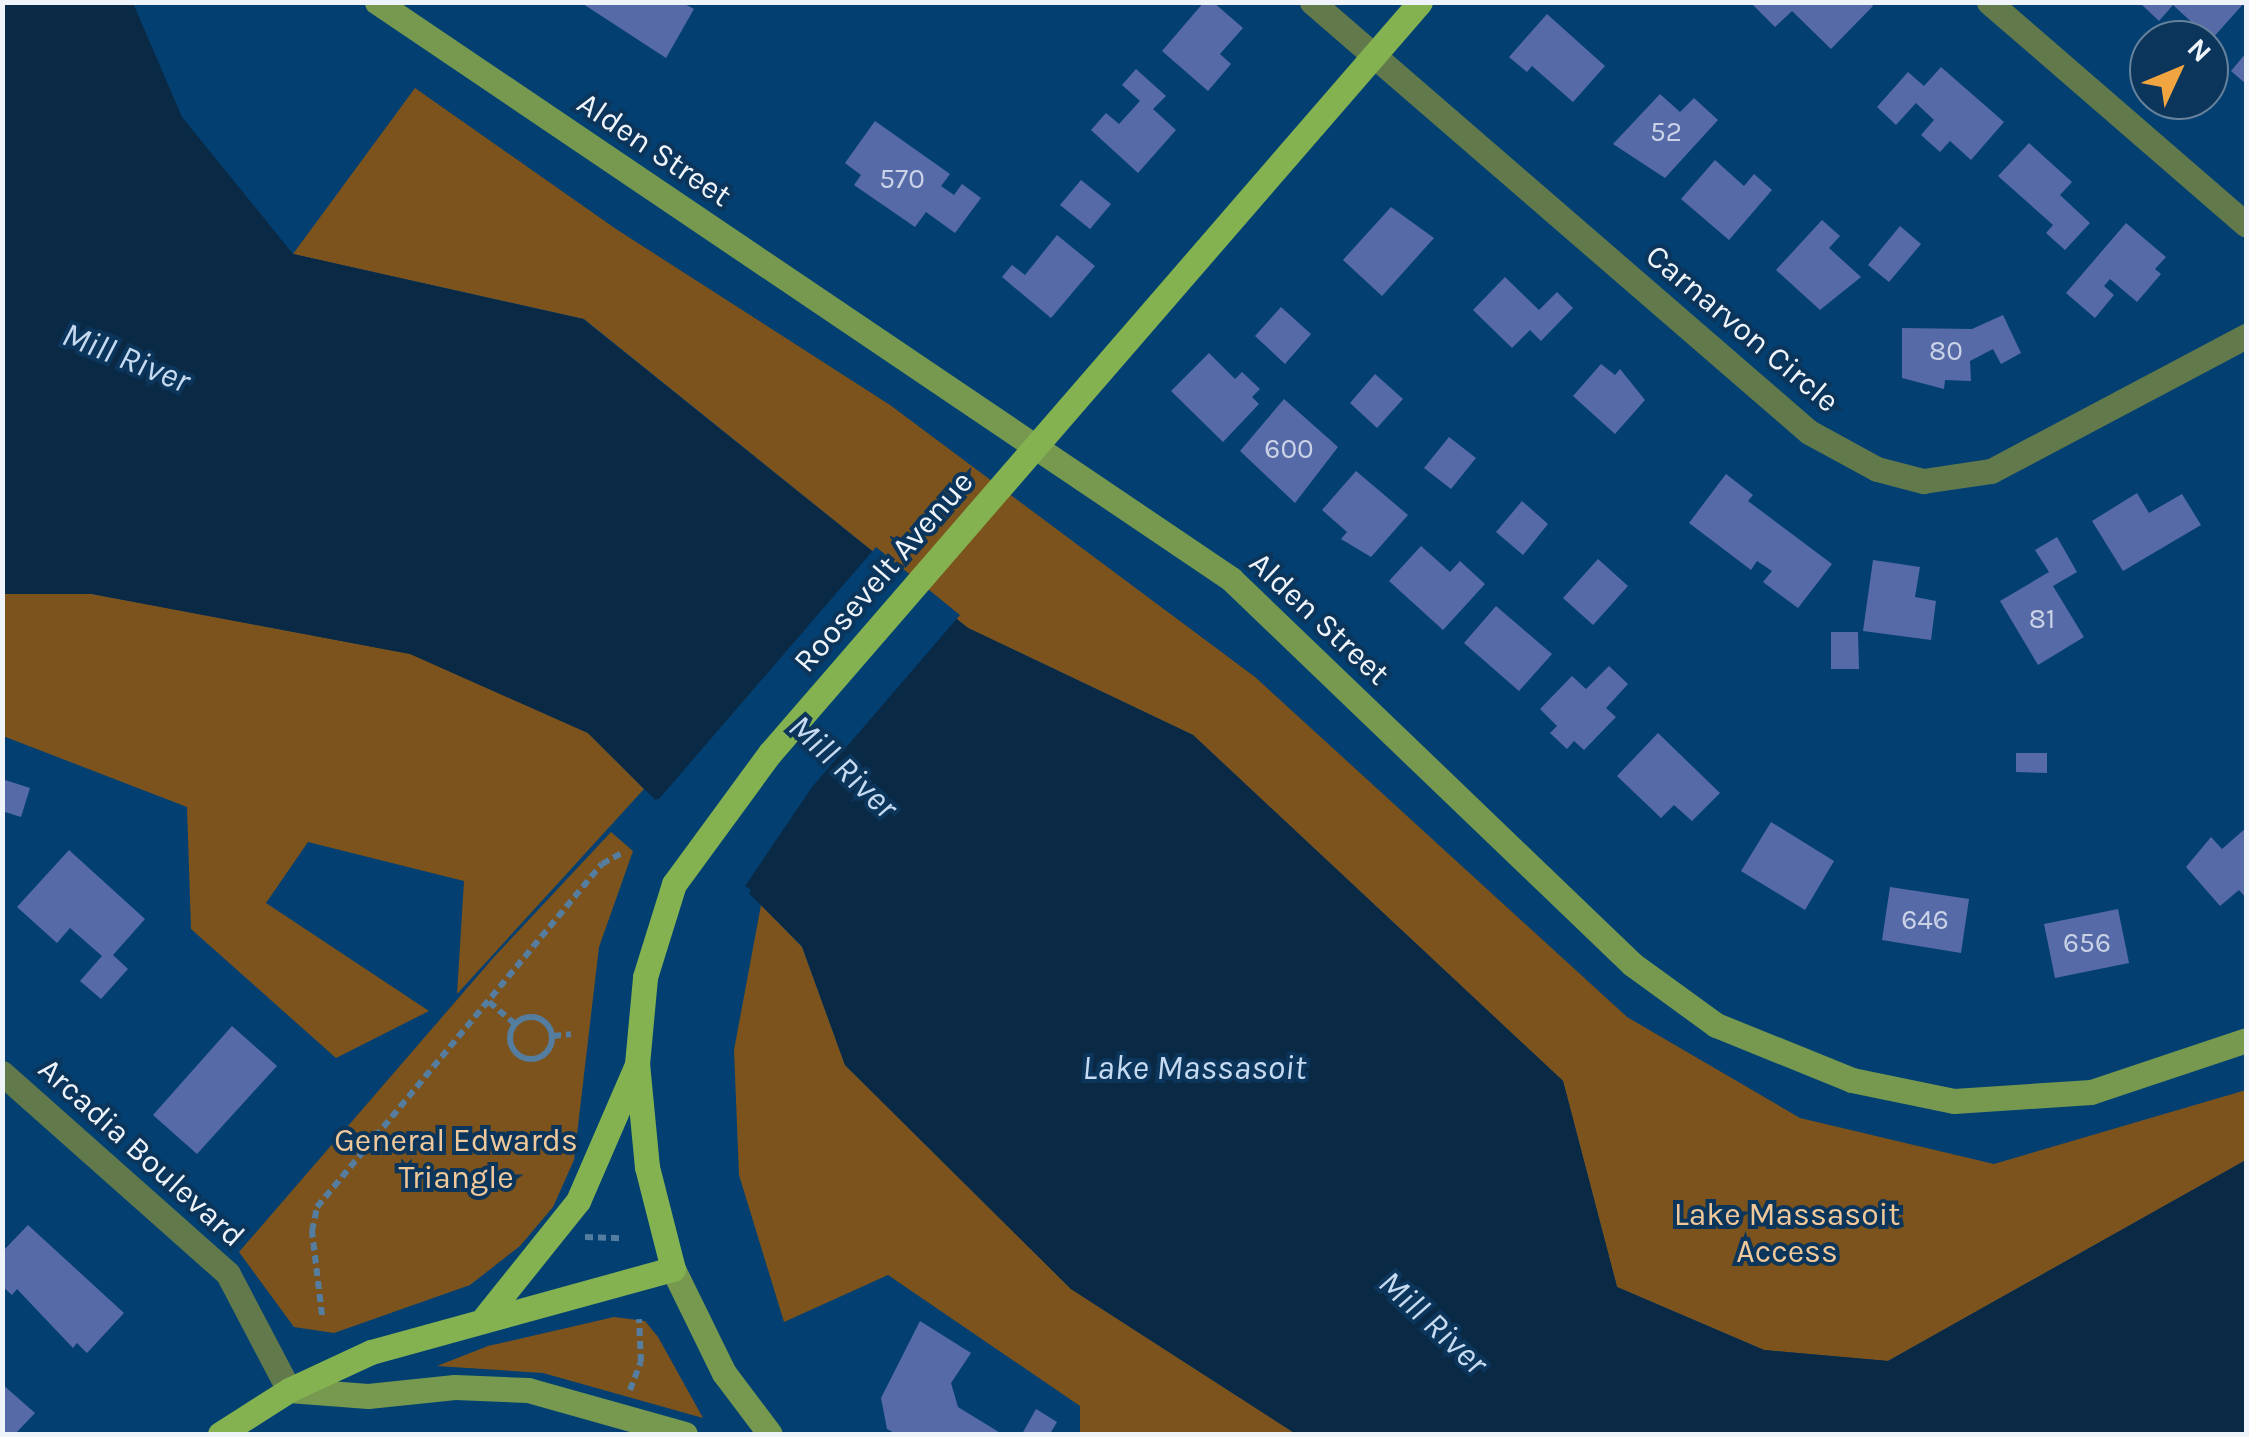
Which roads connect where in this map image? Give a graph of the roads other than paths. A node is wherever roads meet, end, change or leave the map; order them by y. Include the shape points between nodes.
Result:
1 (376, 2) edge
2 (1312, 2) edge
3 (1420, 2) edge
4 (1989, 2) edge
5 (1374, 56) junction
6 (2246, 225) edge
7 (2246, 336) edge
8 (1039, 446) junction
9 (2246, 1040) edge
10 (638, 1064) junction
11 (2, 1073) edge
12 (673, 1268) junction
13 (485, 1317) junction
14 (289, 1390) junction
15 (220, 1434) edge
16 (685, 1434) edge
17 (770, 1434) edge

1 - 8 street, Alden Street
2 - 5 street, Carnarvon Circle
3 - 5 main road, Roosevelt Avenue
4 - 6 street
5 - 7 street, Carnarvon Circle via 1808,432 1892,474 1924,481 1991,470
5 - 8 main road, Roosevelt Avenue
8 - 9 street, Alden Street via 1249,594 1644,975 1749,1042 1886,1090 1990,1102 2124,1085
8 - 10 main road, Roosevelt Avenue via 770,752 674,884 644,977
10 - 12 main road, Roosevelt Avenue via 647,1167
10 - 13 main road via 578,1201
11 - 14 street, Arcadia Boulevard via 214,1259 248,1303
12 - 13 main road
12 - 17 street, Roosevelt Avenue via 724,1374
13 - 14 main road via 371,1352
14 - 15 main road
14 - 16 street via 368,1396 455,1386 528,1390

